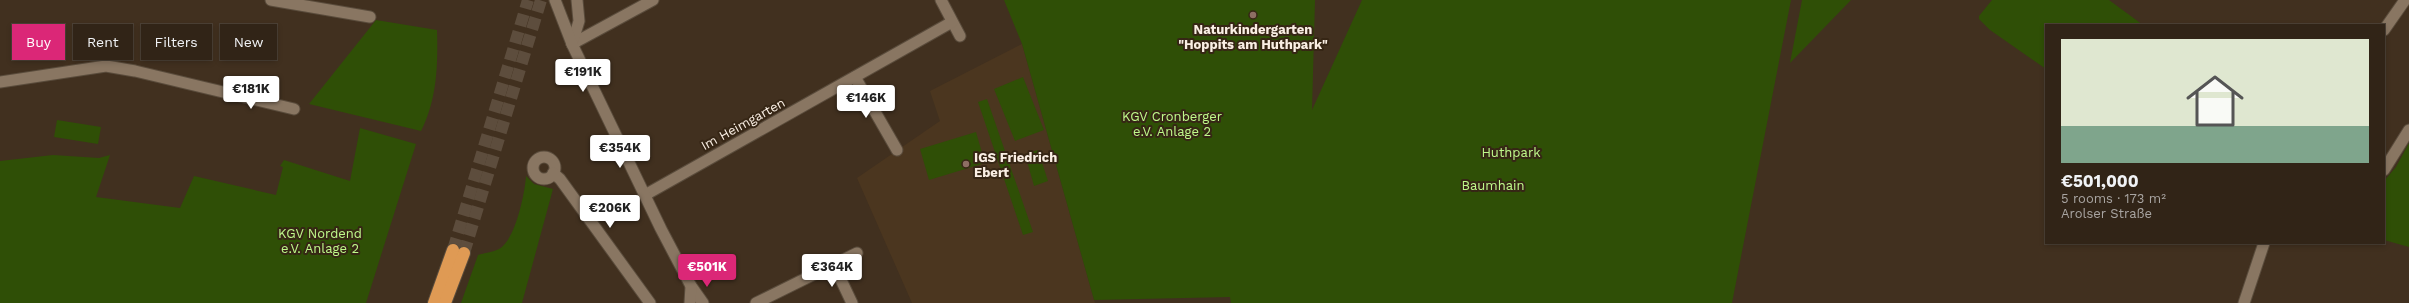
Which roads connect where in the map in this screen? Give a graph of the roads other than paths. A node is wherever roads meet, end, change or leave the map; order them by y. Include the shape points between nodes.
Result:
1 (271, 0) edge
2 (555, 0) edge
3 (577, 0) edge
4 (653, 0) edge
5 (941, 0) edge
6 (2405, 0) edge
7 (370, 16) dead end
8 (952, 22) junction
9 (2385, 29) edge
10 (960, 36) dead end
11 (572, 44) junction
12 (855, 77) junction
13 (0, 82) edge
14 (294, 108) dead end
15 (2409, 130) edge
16 (897, 150) dead end
17 (2385, 168) edge
18 (553, 173) dead end
19 (645, 195) junction
20 (2264, 244) edge
21 (857, 253) dead end
22 (833, 264) junction
23 (691, 286) junction
24 (434, 303) edge
25 (445, 303) edge
26 (650, 303) edge
27 (690, 303) edge
28 (698, 303) edge
29 (703, 303) edge
30 (756, 303) edge
31 (852, 303) edge
32 (2244, 303) edge

1 - 7 street
2 - 11 street
3 - 11 street via 579,21
4 - 11 street
5 - 8 street
6 - 9 street
8 - 10 street
8 - 12 street, Im Heimgarten
11 - 19 street
12 - 16 street
12 - 19 street, Im Heimgarten
13 - 14 street via 106,66
15 - 17 street
18 - 26 street via 560,179
19 - 23 street
20 - 32 street
21 - 22 street
22 - 30 street
22 - 31 street
23 - 27 street
23 - 28 street
23 - 29 street
24 - 25 highway via 458,252

